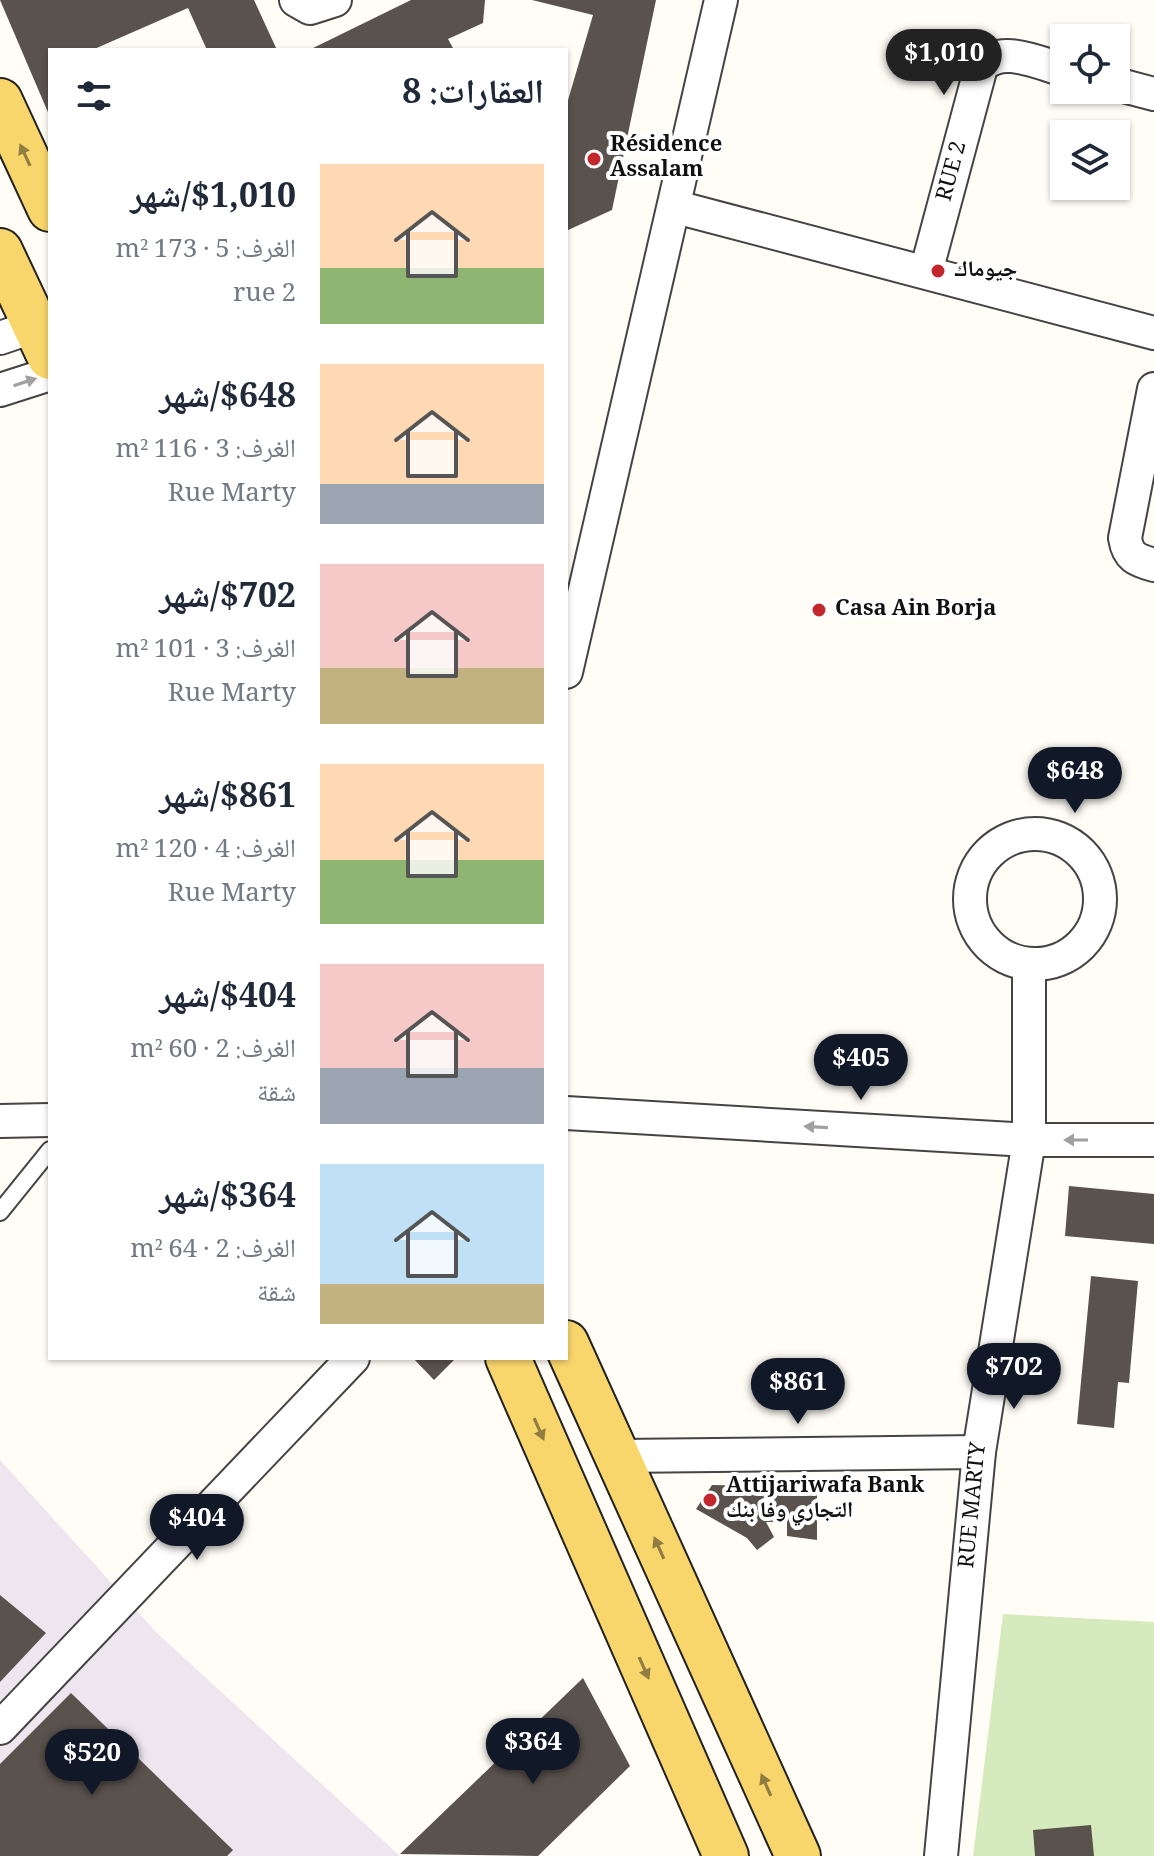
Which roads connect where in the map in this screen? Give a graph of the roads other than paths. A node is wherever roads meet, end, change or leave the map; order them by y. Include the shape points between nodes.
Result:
1 (296, 0) edge
2 (335, 0) edge
3 (721, 0) edge
4 (1050, 66) edge
5 (1130, 88) edge
6 (1154, 94) edge
7 (0, 101) edge
8 (48, 205) edge
9 (676, 207) junction
10 (0, 251) edge
11 (926, 272) junction
12 (1154, 333) edge
13 (34, 336) edge
14 (48, 375) edge
15 (1154, 389) edge
16 (0, 390) edge
17 (1154, 565) edge
18 (568, 664) edge
19 (1029, 965) junction
20 (568, 1113) edge
21 (48, 1120) edge
22 (0, 1121) edge
23 (1029, 1140) junction
24 (1154, 1140) edge
25 (48, 1152) edge
26 (0, 1212) edge
27 (568, 1347) edge
28 (351, 1360) edge
29 (509, 1360) edge
30 (979, 1452) junction
31 (618, 1456) junction
32 (0, 1728) edge
33 (726, 1856) edge
34 (798, 1856) edge
35 (941, 1856) edge

1 - 2 street via 310,8
3 - 9 street
4 - 11 street, RUE 2 via 1002,54 990,56 981,67
5 - 6 street
8 -> 7 main road
9 - 11 street
9 - 18 street
10 - 13 main road
11 - 12 street
16 -> 14 street
15 - 17 street via 1125,538 1135,560
19 - 19 street via 1053,962 1075,951 1091,933 1100,910 1099,886 1090,863 1074,846 1052,835 1028,833 1004,840 985,855 973,875 973,923 986,944 1006,959
19 - 23 street, RUE MARTY
23 -> 20 street
21 - 22 street
24 -> 23 street
23 - 30 street, RUE MARTY
25 - 26 lane
27 - 31 main road
28 - 32 street
29 -> 33 main road
30 - 31 street
30 - 35 street, RUE MARTY
34 -> 31 main road

